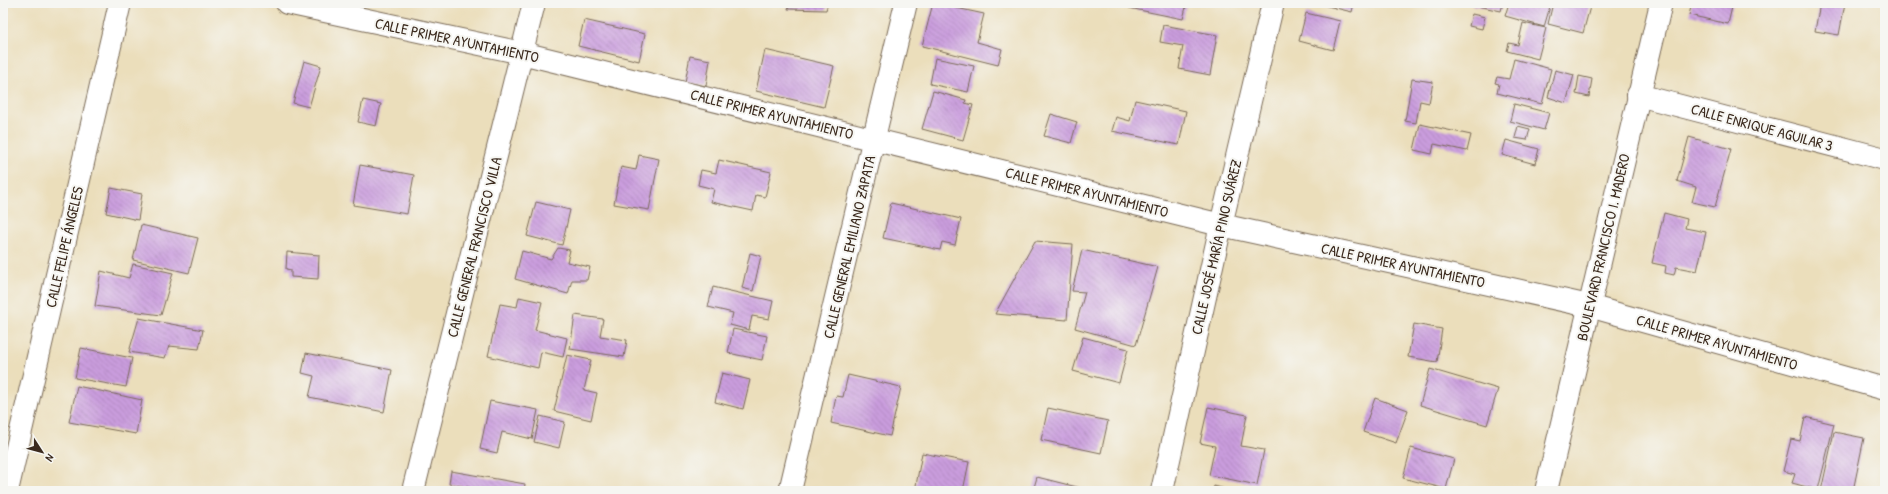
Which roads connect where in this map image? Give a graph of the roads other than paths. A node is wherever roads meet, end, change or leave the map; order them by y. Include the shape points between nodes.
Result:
1 (120, 3) edge
2 (287, 3) edge
3 (534, 3) edge
4 (906, 3) edge
5 (1273, 3) edge
6 (1661, 3) edge
7 (522, 53) junction
8 (1638, 95) junction
9 (874, 139) junction
10 (1885, 159) edge
11 (1221, 225) junction
12 (1589, 306) junction
13 (1885, 389) edge
14 (7, 491) edge
15 (413, 491) edge
16 (790, 491) edge
17 (1162, 491) edge
18 (1546, 491) edge

1 - 14 street, CALLE FELIPE ÁNGELES
2 - 7 street, CALLE PRIMER AYUNTAMIENTO
3 - 7 street, CALLE GENERAL FRANCISCO VILLA
4 - 9 street, CALLE GENERAL EMILIANO ZAPATA
5 - 11 street, CALLE JOSÉ MARÍA PINO SUÁREZ
6 - 8 street, BOULEVARD FRANCISCO I. MADERO
7 - 9 street, CALLE PRIMER AYUNTAMIENTO
7 - 15 street, CALLE GENERAL FRANCISCO VILLA
8 - 10 street, CALLE ENRIQUE AGUILAR 3
8 - 12 street, BOULEVARD FRANCISCO I. MADERO
9 - 11 street, CALLE PRIMER AYUNTAMIENTO
9 - 16 street, CALLE GENERAL EMILIANO ZAPATA
11 - 12 street, CALLE PRIMER AYUNTAMIENTO
11 - 17 street, CALLE JOSÉ MARÍA PINO SUÁREZ
12 - 13 street, CALLE PRIMER AYUNTAMIENTO
12 - 18 street, BOULEVARD FRANCISCO I. MADERO

